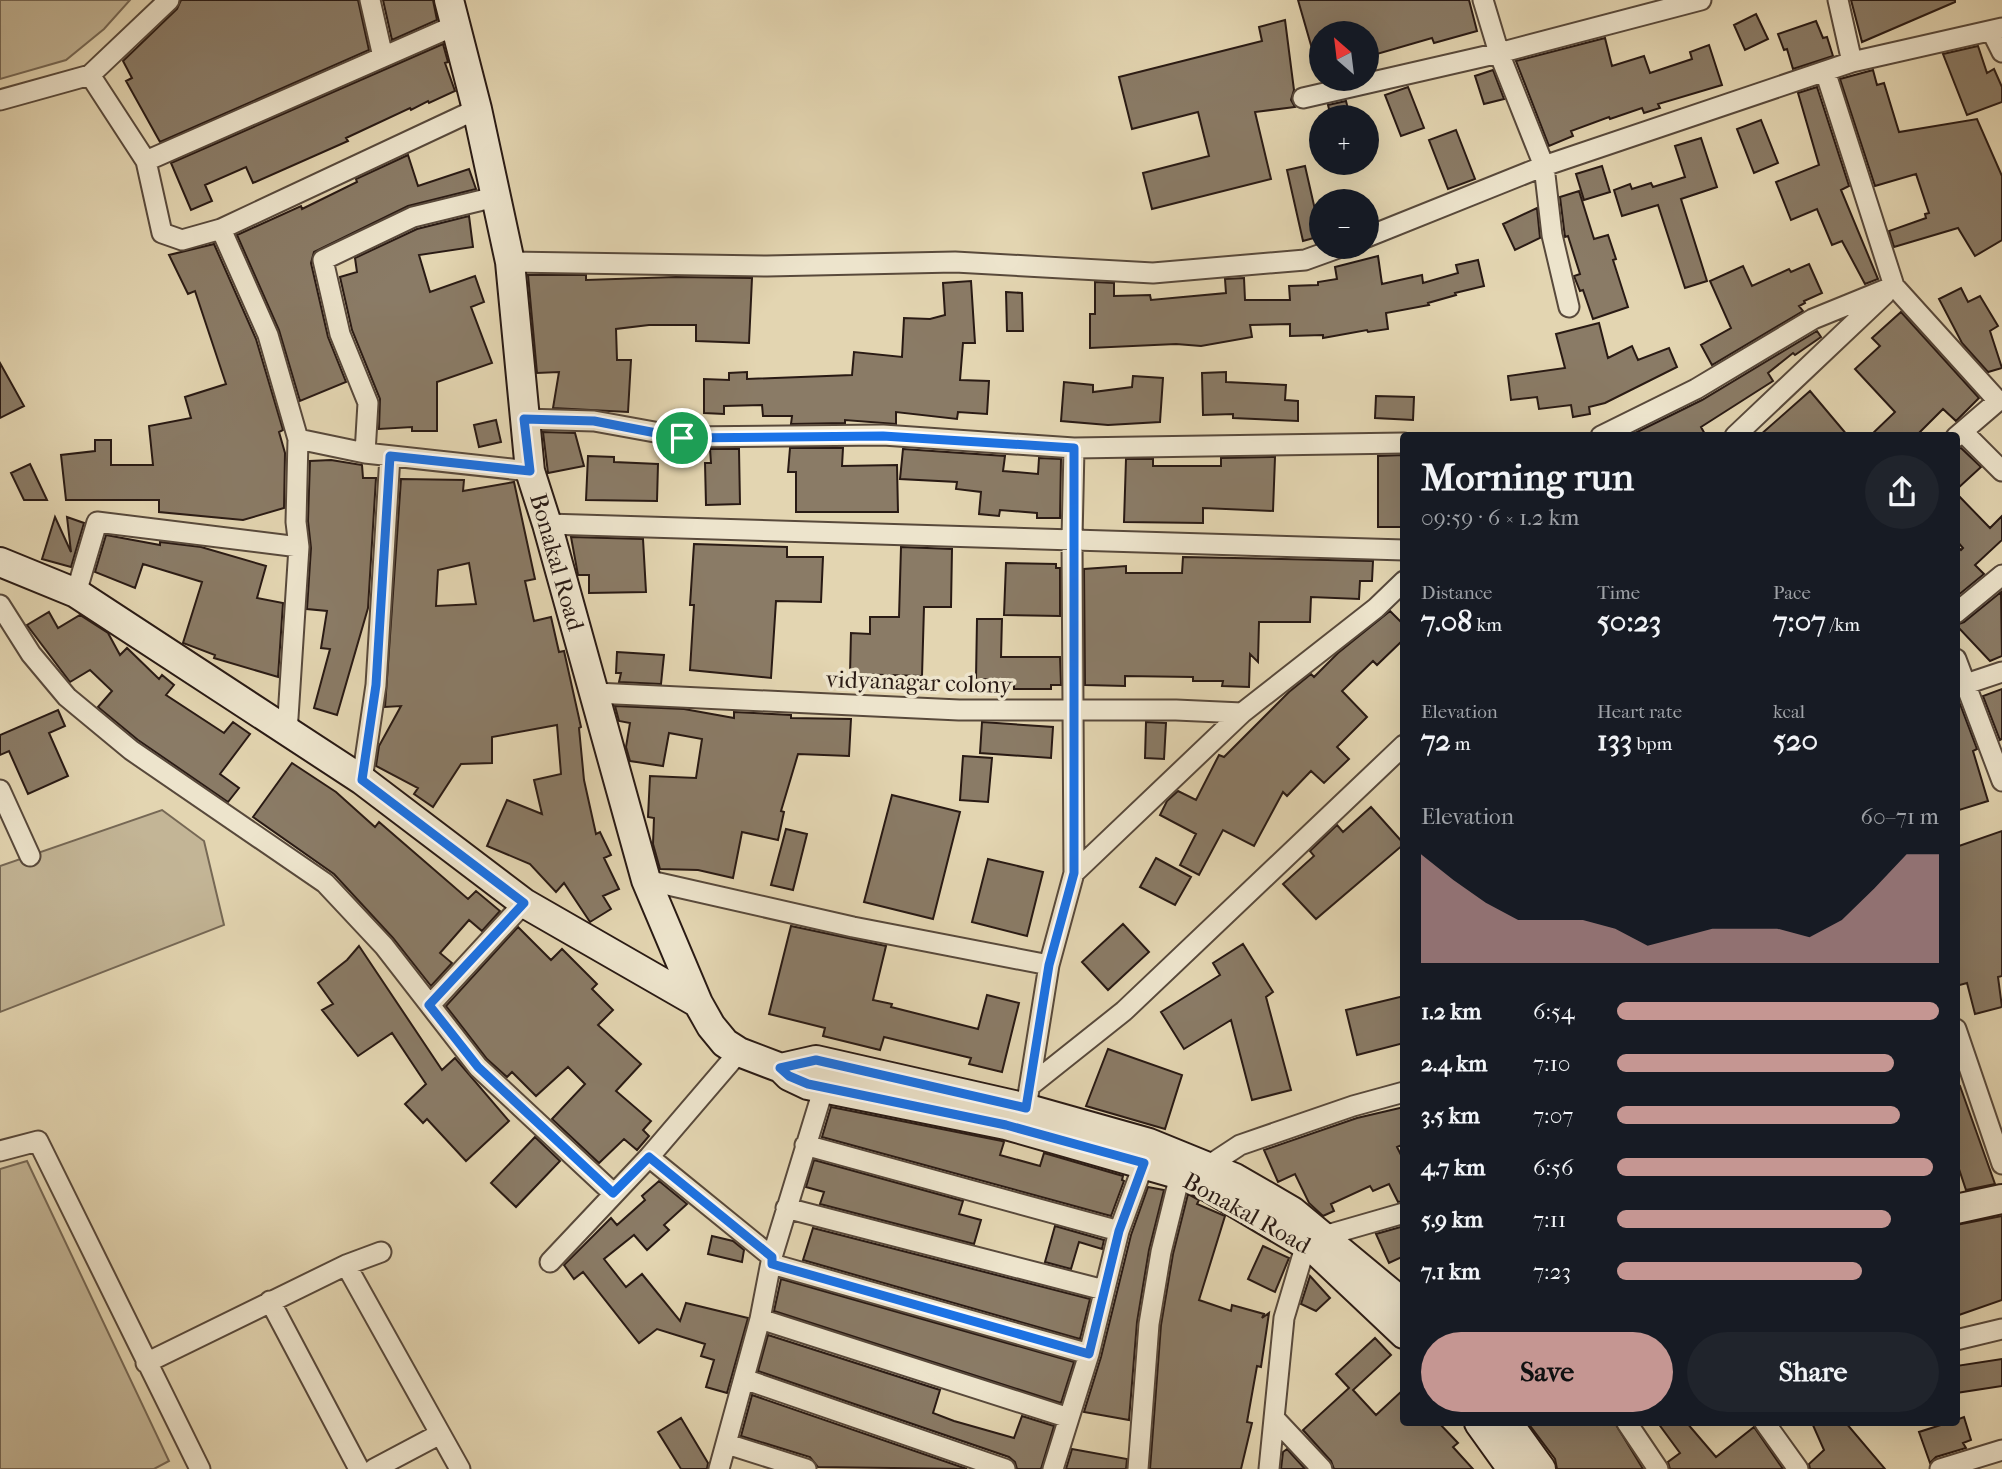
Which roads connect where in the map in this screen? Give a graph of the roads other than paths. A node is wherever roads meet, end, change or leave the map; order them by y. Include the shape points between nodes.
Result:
1 (169, 0) edge
2 (370, 0) edge
3 (1483, 0) edge
4 (1701, 0) edge
5 (1838, 0) edge
6 (452, 13) edge
7 (1997, 30) edge
8 (2002, 52) edge
9 (1499, 53) junction
10 (383, 57) junction
11 (1852, 62) junction
12 (1825, 71) junction
13 (90, 75) junction
14 (1303, 98) dead end
15 (0, 100) edge
16 (477, 109) junction
17 (146, 161) junction
18 (1544, 166) junction
19 (495, 197) junction
20 (220, 229) junction
21 (1379, 232) edge
22 (1309, 259) edge
23 (510, 262) junction
24 (1894, 286) junction
25 (1569, 307) dead end
26 (524, 419) junction
27 (1609, 432) edge
28 (1739, 432) edge
29 (1960, 435) edge
30 (298, 439) junction
31 (1400, 443) edge
32 (1074, 448) junction
33 (365, 453) junction
34 (390, 456) junction
35 (530, 471) junction
36 (2002, 471) edge
37 (547, 523) junction
38 (1072, 539) junction
39 (299, 547) junction
40 (1400, 550) edge
41 (0, 562) edge
42 (2002, 575) edge
43 (1400, 585) edge
44 (76, 593) junction
45 (0, 605) edge
46 (1960, 610) edge
47 (1960, 669) edge
48 (2002, 671) edge
49 (1966, 684) junction
50 (595, 693) junction
51 (1072, 710) junction
52 (1242, 713) junction
53 (287, 733) junction
54 (1400, 749) edge
55 (362, 780) junction
56 (2002, 781) edge
57 (0, 790) edge
58 (30, 856) dead end
59 (1074, 873) junction
60 (646, 880) junction
61 (524, 903) junction
62 (1049, 965) junction
63 (698, 1003) junction
64 (429, 1005) junction
65 (739, 1052) junction
66 (1960, 1055) edge
67 (780, 1068) junction
68 (1964, 1081) edge
69 (824, 1087) junction
70 (1400, 1093) edge
71 (1028, 1097) junction
72 (804, 1145) junction
73 (0, 1151) edge
74 (649, 1157) junction
75 (1144, 1163) junction
76 (2002, 1164) edge
77 (1208, 1166) junction
78 (1180, 1175) junction
79 (613, 1193) junction
80 (2002, 1199) edge
81 (786, 1208) junction
82 (1960, 1208) edge
83 (1400, 1214) edge
84 (1119, 1231) junction
85 (1315, 1240) junction
86 (381, 1252) dead end
87 (772, 1261) junction
88 (550, 1262) dead end
89 (346, 1265) junction
90 (1104, 1290) junction
91 (270, 1301) junction
92 (1400, 1301) edge
93 (760, 1319) junction
94 (2002, 1329) edge
95 (1400, 1330) edge
96 (1960, 1339) edge
97 (1089, 1354) junction
98 (146, 1363) junction
99 (744, 1379) junction
100 (1069, 1418) junction
101 (1275, 1419) junction
102 (1481, 1426) edge
103 (1510, 1426) edge
104 (1629, 1426) edge
105 (1767, 1426) edge
106 (440, 1434) junction
107 (727, 1444) junction
108 (2002, 1450) edge
109 (200, 1469) edge
110 (359, 1469) edge
111 (374, 1469) edge
112 (460, 1469) edge
113 (719, 1469) edge
114 (806, 1469) edge
115 (1005, 1469) edge
116 (1053, 1469) edge
117 (1139, 1469) edge
118 (1269, 1469) edge
119 (1322, 1469) edge
120 (1512, 1469) edge
121 (1541, 1469) edge
122 (1658, 1469) edge
123 (1798, 1469) edge
124 (1940, 1469) edge

1 - 13 street
2 - 10 street
3 - 9 street
4 - 9 street
5 - 11 street
6 - 10 street
6 - 16 main road, Bonakal Road
7 - 8 street
7 - 11 street
9 - 14 street
9 - 18 street
10 - 17 street
11 - 12 street
12 - 18 street
12 - 24 street
13 - 15 street
13 - 17 street
16 - 19 main road, Bonakal Road
16 - 20 street
17 - 20 street via 162,233 182,240
18 - 21 street
18 - 25 street via 1552,235
19 - 23 main road, Bonakal Road
19 - 33 street via 413,218 323,260 340,334 368,403
20 - 30 street via 268,335
22 - 23 street via 1153,273 956,262 766,266
23 - 26 main road, Bonakal Road
24 - 27 street via 1813,319 1696,389
24 - 28 street
24 - 29 street via 1998,401
26 - 32 street via 594,421 682,438 883,436
26 - 35 main road, Bonakal Road
29 - 36 street
30 - 33 street
30 - 39 street
31 - 32 street
32 - 38 street
33 - 34 street
34 - 35 street
34 - 55 street via 376,685
35 - 37 main road, Bonakal Road
37 - 38 street
37 - 50 main road, Bonakal Road
38 - 40 street
38 - 51 street
39 - 44 street via 97,522
39 - 53 street
41 - 44 main road
42 - 46 street
43 - 52 street
44 - 53 main road
45 - 64 street via 31,654 67,697 131,750 325,883 384,946
47 - 49 street
48 - 49 street
49 - 56 street
50 - 51 street, vidyanagar colony via 958,710
50 - 60 main road, Bonakal Road
51 - 52 street, vidyanagar colony
51 - 59 street
52 - 59 street
53 - 55 main road
54 - 71 street
55 - 61 main road
57 - 58 street
59 - 62 street
60 - 62 street
60 - 63 main road, Bonakal Road
61 - 63 main road
61 - 64 street
62 - 71 street
63 - 65 main road, Bonakal Road via 718,1035
64 - 79 street via 478,1067
65 - 67 main road, Bonakal Road
65 - 74 street
66 - 68 street
67 - 69 main road, Bonakal Road via 798,1081
67 - 71 main road, Bonakal Road via 816,1060
68 - 76 street
69 - 72 street
69 - 75 main road, Bonakal Road via 1006,1125
70 - 77 street via 1240,1145
71 - 77 main road, Bonakal Road
72 - 81 street
72 - 84 street
73 - 98 street via 38,1141
74 - 79 street
74 - 87 street
75 - 78 main road, Bonakal Road
75 - 84 street
77 - 85 main road, Bonakal Road via 1292,1211
78 - 85 main road, Bonakal Road
78 - 117 street via 1149,1324
79 - 88 street
80 - 82 main road
81 - 87 street
81 - 90 street
83 - 85 street
84 - 90 street
85 - 92 main road, Bonakal Road
85 - 95 main road, Bonakal Road
85 - 101 street via 1284,1318
86 - 89 street
87 - 93 street
87 - 97 street
89 - 91 street
89 - 106 street
90 - 97 street
91 - 98 street
91 - 110 street
93 - 99 street
93 - 100 street
94 - 96 street
97 - 100 street
98 - 109 street
99 - 107 street
99 - 115 street
100 - 116 street
101 - 118 street
101 - 119 street
102 - 120 main road
103 - 121 main road
104 - 122 street
105 - 123 street
106 - 111 street
106 - 112 street
107 - 113 street
107 - 114 street
108 - 124 street

